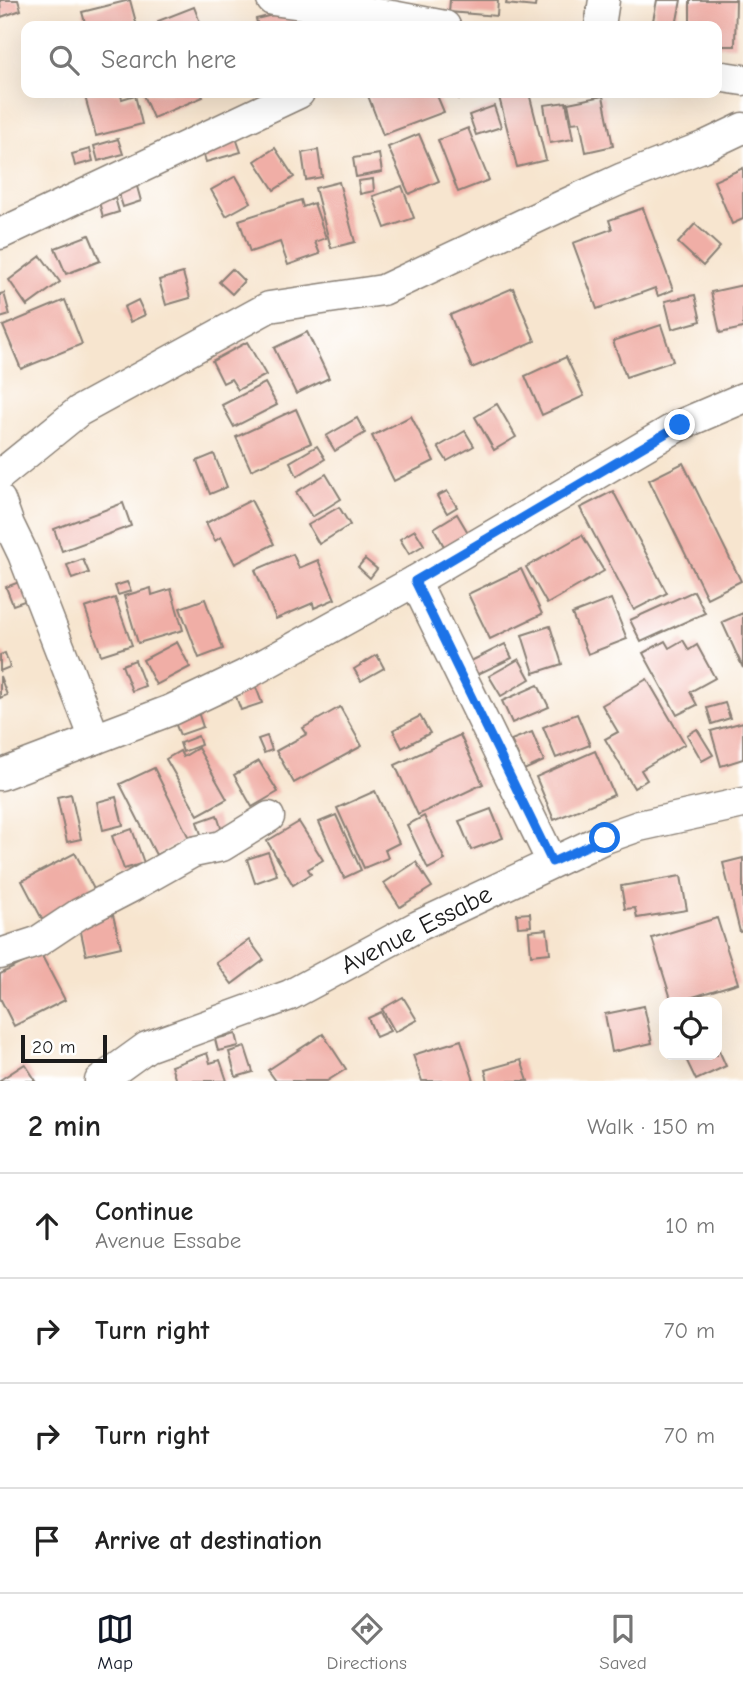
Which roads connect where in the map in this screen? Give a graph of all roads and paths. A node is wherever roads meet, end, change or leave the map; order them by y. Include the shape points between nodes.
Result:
1 (272, 0) edge
2 (604, 0) edge
3 (392, 14) edge
4 (423, 21) edge
5 (601, 21) edge
6 (288, 98) edge
7 (743, 128) edge
8 (0, 234) edge
9 (743, 398) edge
10 (0, 475) edge
11 (3, 518) edge
12 (415, 581) junction
13 (95, 739) junction
14 (0, 775) edge
15 (743, 803) edge
16 (270, 817) dead end
17 (552, 862) junction
18 (0, 954) edge
19 (103, 1080) edge

1 - 3 street
2 - 5 street
3 - 4 street
6 - 8 street
7 - 10 street via 623,178 383,290 270,307 79,411
9 - 12 street via 680,425
11 - 13 street via 23,554
12 - 13 street via 245,676
12 - 17 street
13 - 14 street
15 - 17 street, Avenue Essabe via 639,827
16 - 18 street via 222,846 193,852 37,942
17 - 19 street, Avenue Essabe via 418,926 290,995 147,1047

